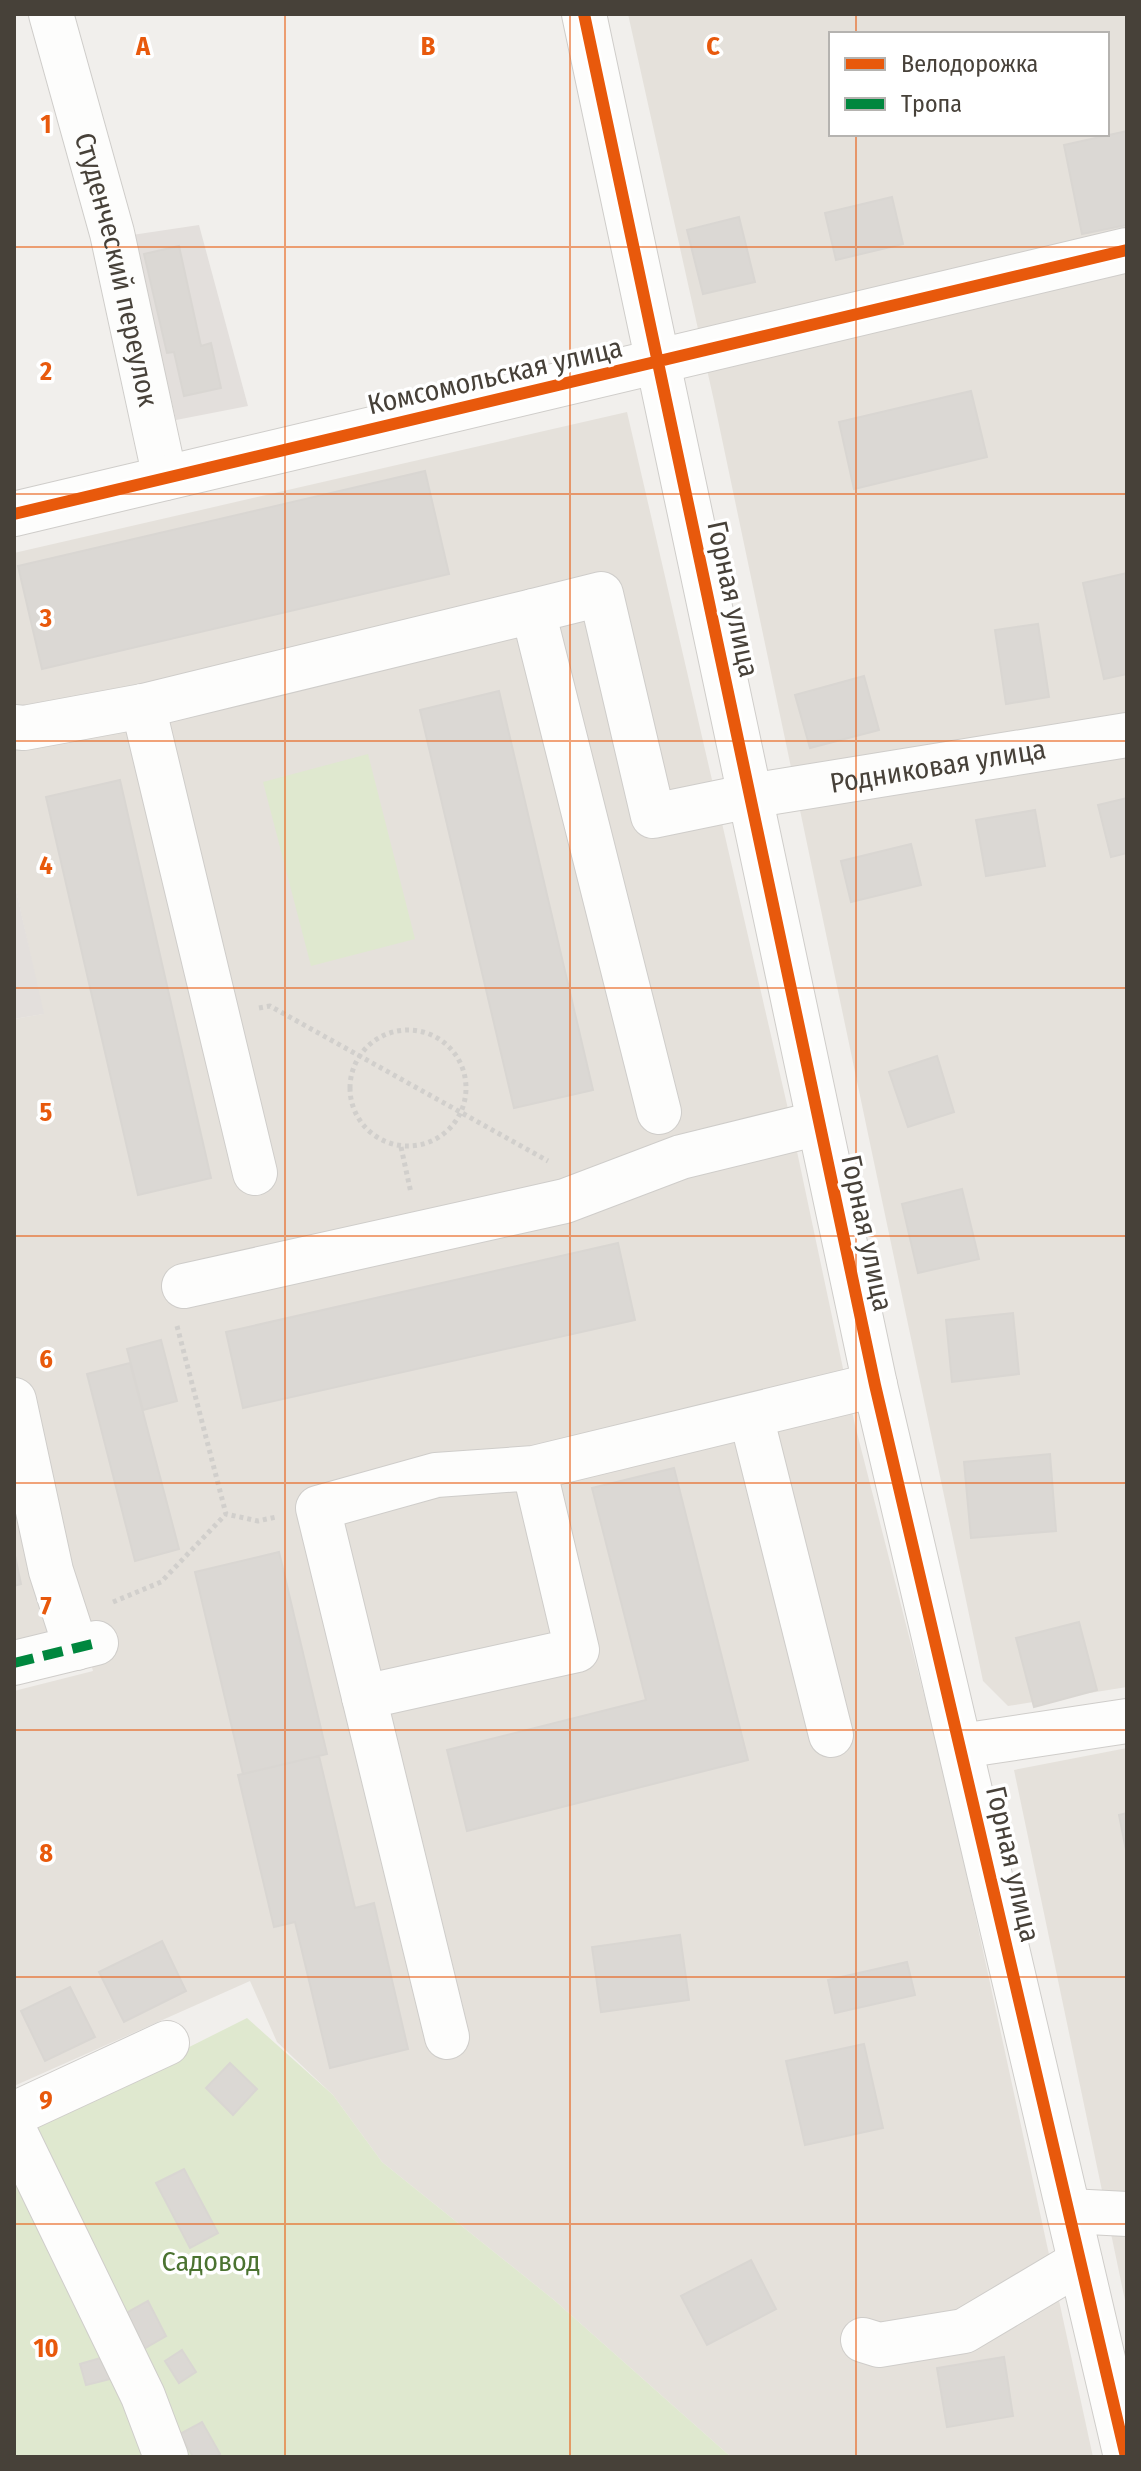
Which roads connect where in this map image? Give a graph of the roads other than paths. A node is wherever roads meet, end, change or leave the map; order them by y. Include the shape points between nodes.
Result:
1 (51, 14) edge
2 (584, 14) edge
3 (1127, 250) edge
4 (659, 362) junction
5 (165, 478) junction
6 (14, 514) edge
7 (533, 611) junction
8 (143, 706) junction
9 (14, 727) edge
10 (1127, 735) edge
11 (750, 796) junction
12 (659, 1112) dead end
13 (819, 1123) junction
14 (255, 1173) dead end
15 (184, 1286) road end
16 (875, 1385) junction
17 (14, 1400) edge
18 (751, 1416) junction
19 (534, 1468) junction
20 (14, 1663) edge
21 (364, 1697) junction
22 (1127, 1721) edge
23 (831, 1735) dead end
24 (961, 1746) junction
25 (447, 2037) dead end
26 (167, 2043) dead end
27 (14, 2114) edge
28 (14, 2130) edge
29 (1069, 2211) junction
30 (1127, 2214) edge
31 (1080, 2262) junction
32 (863, 2340) dead end
33 (166, 2457) edge
34 (1126, 2457) edge

1 - 5 street, Студенческий переулок via 112,233
2 - 4 street, Горная улица
3 - 4 street, Комсомольская улица
4 - 5 street, Комсомольская улица
4 - 11 street, Горная улица
5 - 6 street, Комсомольская улица
7 - 8 street
7 - 11 street, Родниковая улица via 601,594 653,816
7 - 12 street
8 - 9 street
8 - 14 street
10 - 11 street, Родниковая улица
11 - 13 street, Горная улица
13 - 15 street via 681,1157 565,1201
13 - 16 street, Горная улица
16 - 18 street
16 - 24 street, Горная улица
17 - 20 street via 51,1571 80,1637
18 - 19 street
18 - 23 street
19 - 21 street via 577,1650
19 - 21 street via 436,1475 318,1508
21 - 25 street
22 - 24 street
24 - 29 street, Горная улица
26 - 27 street
28 - 33 street via 143,2396
29 - 30 street
29 - 31 street, Горная улица
31 - 32 street via 964,2331 879,2345
31 - 34 street, Горная улица

